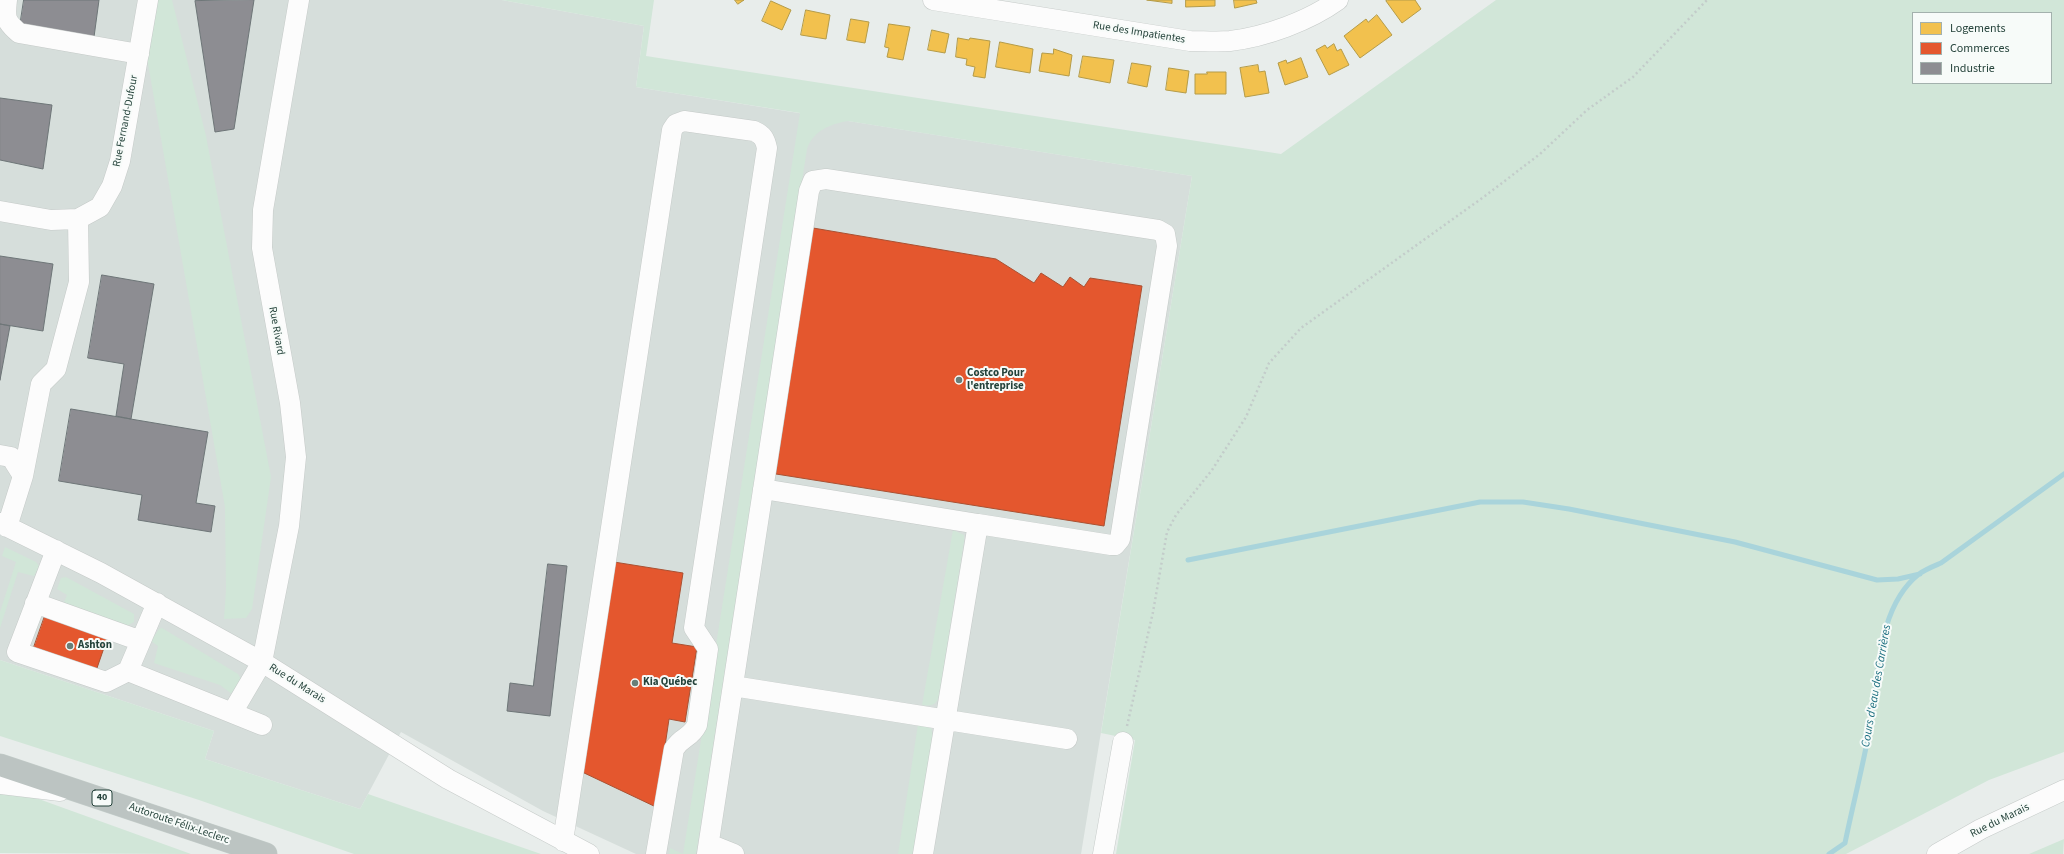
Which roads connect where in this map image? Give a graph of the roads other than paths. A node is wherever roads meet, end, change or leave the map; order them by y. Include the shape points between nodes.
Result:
1 (7, 0) edge
2 (148, 0) edge
3 (299, 0) edge
4 (933, 0) edge
5 (1338, 0) edge
6 (139, 54) junction
7 (0, 211) edge
8 (78, 219) junction
9 (0, 455) edge
10 (23, 476) junction
11 (763, 489) junction
12 (978, 524) junction
13 (4, 525) edge
14 (56, 550) junction
15 (35, 603) junction
16 (157, 604) junction
17 (141, 641) junction
18 (262, 662) junction
19 (128, 671) junction
20 (733, 686) junction
21 (232, 713) junction
22 (946, 720) junction
23 (262, 725) dead end
24 (1067, 739) dead end
25 (1123, 742) road end
26 (0, 765) edge
27 (0, 784) edge
28 (2064, 790) edge
29 (91, 794) junction
30 (563, 841) junction
31 (708, 849) edge
32 (266, 854) edge
33 (589, 854) edge
34 (656, 854) edge
35 (734, 854) edge
36 (923, 854) edge
37 (1104, 854) edge
38 (1937, 854) edge

1 - 6 street via 6,19 19,33
2 - 6 street, Rue Fernand-Dufour
3 - 18 street, Rue Rivard via 263,210 262,248 290,403 296,457 289,526
4 - 5 street, Rue des Impatientes via 1190,41 1229,41 1271,32 1326,9
6 - 8 street, Rue Fernand-Dufour via 120,161 112,186 100,207
7 - 8 street, Rue Fernand-Dufour via 51,220
8 - 10 street via 78,282 56,369 41,384
9 - 10 street via 11,457
10 - 13 street
11 - 12 street
11 - 12 street via 809,191 813,181 826,179 1162,231 1167,239 1167,246 1120,539 1111,545
11 - 20 street
12 - 22 street
13 - 14 street, Rue du Marais
14 - 15 street
14 - 16 street, Rue du Marais
15 - 17 street
15 - 19 street via 17,652 106,682
16 - 17 street
16 - 18 street, Rue du Marais
17 - 19 street
18 - 21 street, Rue Rivard
18 - 30 street, Rue du Marais via 448,779
19 - 21 street
20 - 22 street
20 - 31 street
21 - 23 street
22 - 24 street
22 - 36 street
25 - 37 street
26 - 29 highway, Autoroute Félix-Leclerc / 40
27 - 29 street
28 - 38 street, Rue du Marais via 1981,829
29 - 32 highway, Autoroute Félix-Leclerc / 40
30 - 33 street, Rue du Marais
30 - 34 street via 672,130 676,124 692,122 754,131 761,134 767,148 694,628 708,649 698,717 692,734 679,741 674,749
31 - 35 street

